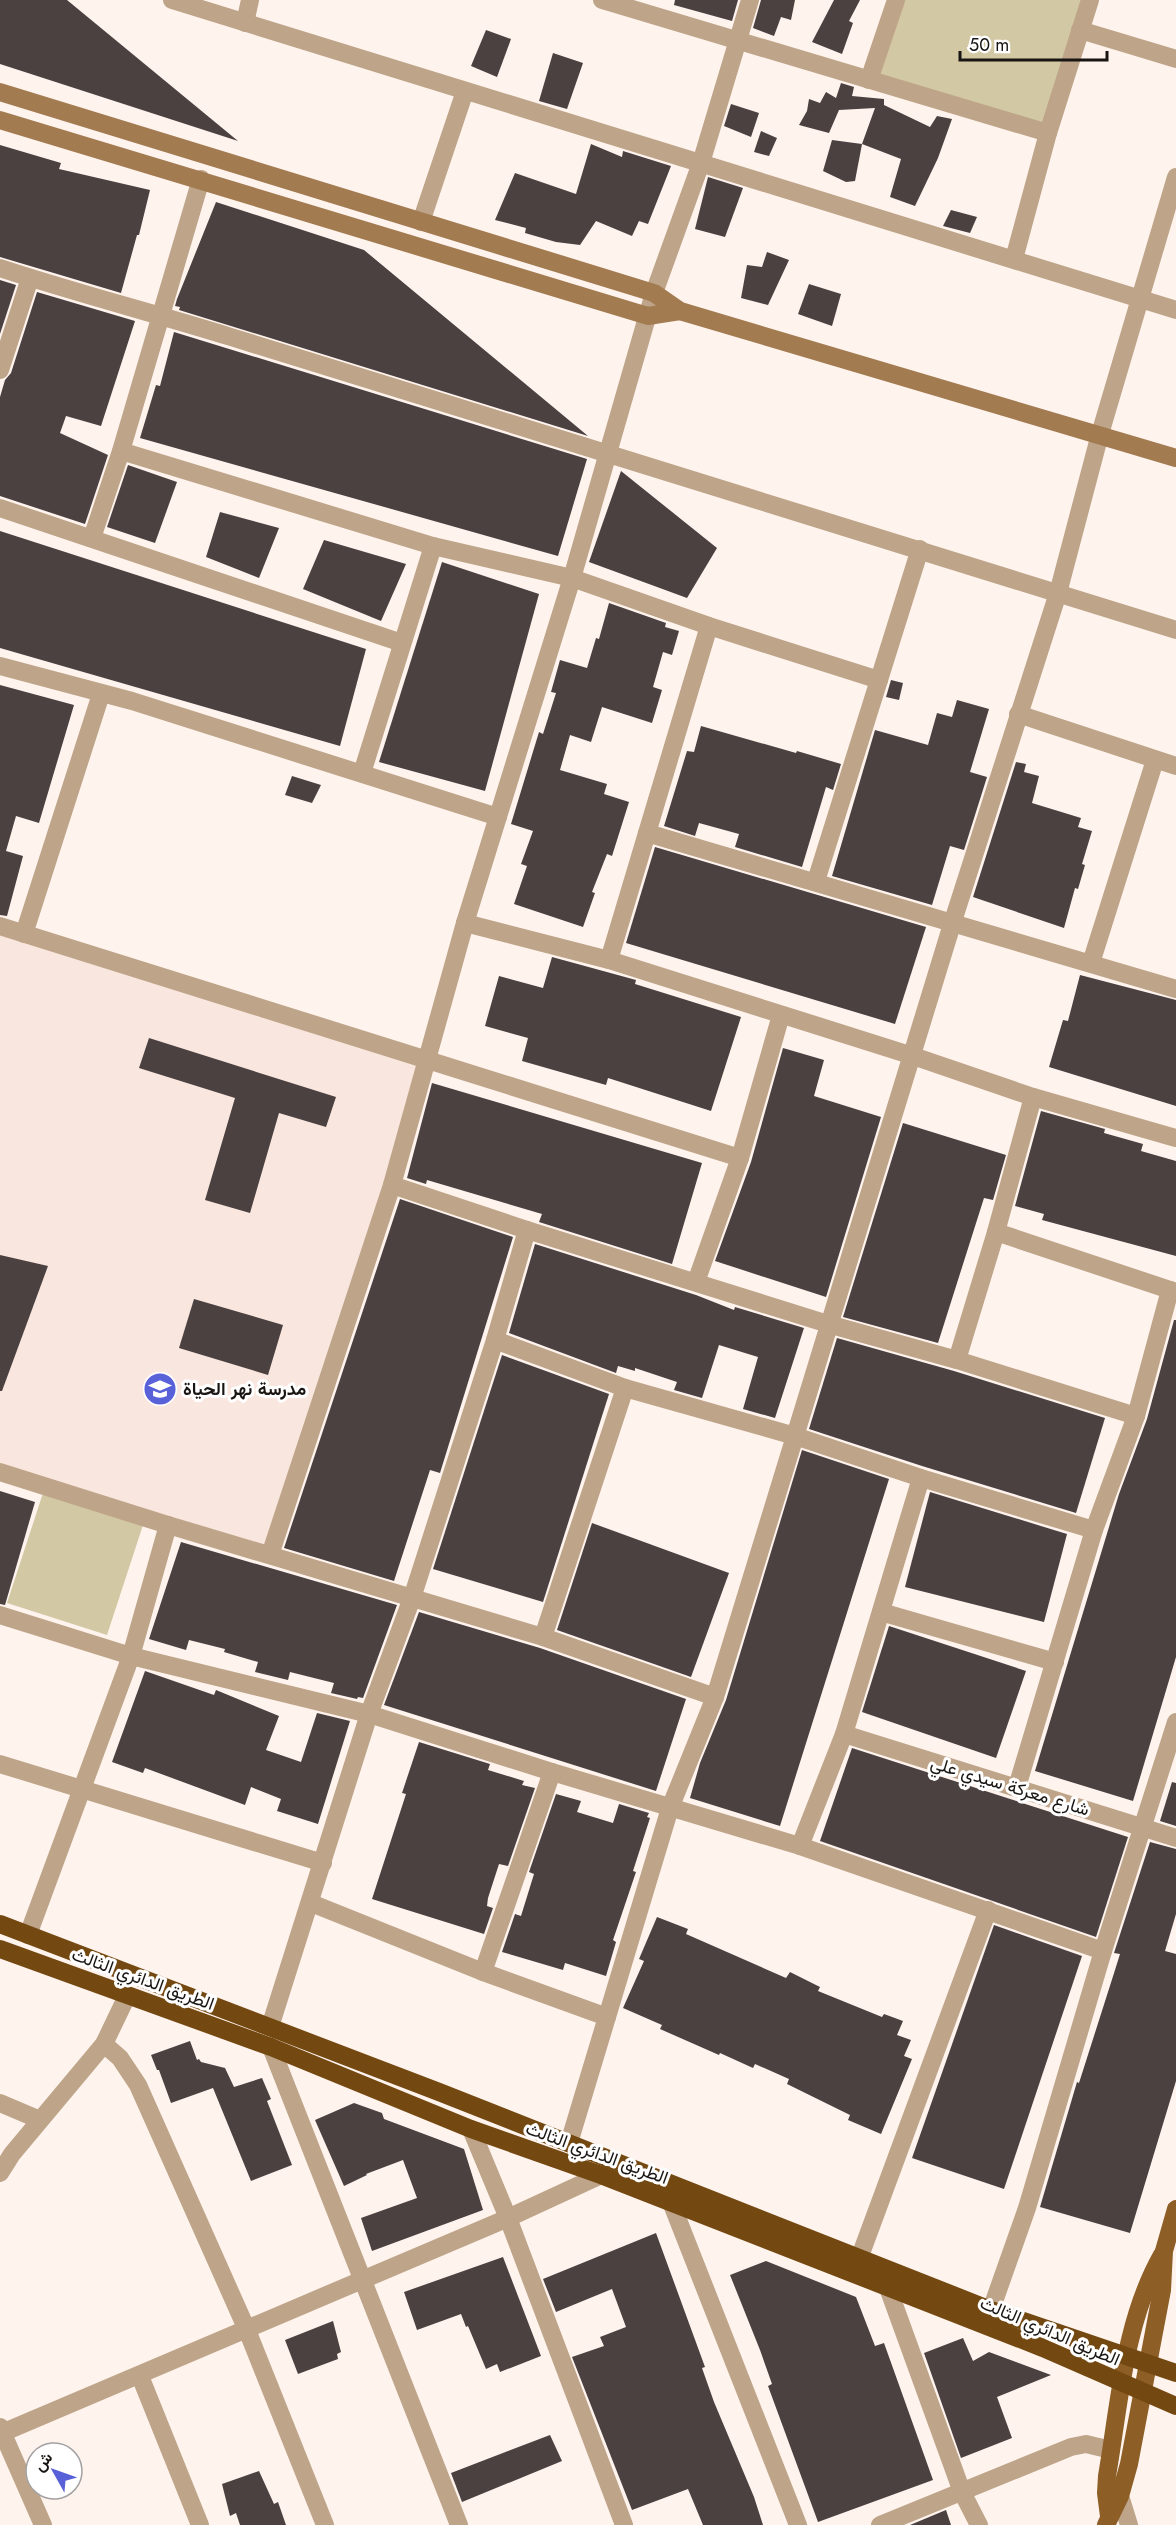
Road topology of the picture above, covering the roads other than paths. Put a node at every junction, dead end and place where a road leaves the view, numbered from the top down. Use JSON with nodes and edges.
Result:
{"nodes":[{"id":1,"x":172,"y":0,"type":"edge"},
{"id":2,"x":250,"y":0,"type":"edge"},
{"id":3,"x":604,"y":0,"type":"edge"},
{"id":4,"x":750,"y":0,"type":"edge"},
{"id":5,"x":896,"y":0,"type":"edge"},
{"id":6,"x":1090,"y":0,"type":"edge"},
{"id":7,"x":244,"y":23,"type":"junction"},
{"id":8,"x":1080,"y":30,"type":"junction"},
{"id":9,"x":738,"y":42,"type":"junction"},
{"id":10,"x":1176,"y":58,"type":"edge"},
{"id":11,"x":869,"y":81,"type":"junction"},
{"id":12,"x":465,"y":91,"type":"junction"},
{"id":13,"x":0,"y":92,"type":"edge"},
{"id":14,"x":0,"y":120,"type":"edge"},
{"id":15,"x":1048,"y":133,"type":"junction"},
{"id":16,"x":701,"y":163,"type":"junction"},
{"id":17,"x":1176,"y":177,"type":"edge"},
{"id":18,"x":201,"y":179,"type":"junction"},
{"id":19,"x":421,"y":222,"type":"junction"},
{"id":20,"x":1014,"y":259,"type":"junction"},
{"id":21,"x":0,"y":267,"type":"edge"},
{"id":22,"x":30,"y":278,"type":"junction"},
{"id":23,"x":654,"y":293,"type":"junction"},
{"id":24,"x":1139,"y":300,"type":"junction"},
{"id":25,"x":1176,"y":310,"type":"edge"},
{"id":26,"x":681,"y":311,"type":"junction"},
{"id":27,"x":161,"y":315,"type":"junction"},
{"id":28,"x":648,"y":316,"type":"junction"},
{"id":29,"x":0,"y":370,"type":"edge"},
{"id":30,"x":1100,"y":434,"type":"junction"},
{"id":31,"x":121,"y":451,"type":"junction"},
{"id":32,"x":608,"y":455,"type":"junction"},
{"id":33,"x":1176,"y":458,"type":"edge"},
{"id":34,"x":0,"y":508,"type":"edge"},
{"id":35,"x":92,"y":538,"type":"junction"},
{"id":36,"x":433,"y":546,"type":"junction"},
{"id":37,"x":920,"y":549,"type":"junction"},
{"id":38,"x":572,"y":578,"type":"junction"},
{"id":39,"x":1058,"y":593,"type":"junction"},
{"id":40,"x":710,"y":626,"type":"junction"},
{"id":41,"x":1176,"y":630,"type":"edge"},
{"id":42,"x":402,"y":643,"type":"junction"},
{"id":43,"x":0,"y":666,"type":"edge"},
{"id":44,"x":879,"y":680,"type":"junction"},
{"id":45,"x":100,"y":694,"type":"junction"},
{"id":46,"x":1018,"y":714,"type":"junction"},
{"id":47,"x":1155,"y":760,"type":"junction"},
{"id":48,"x":1176,"y":766,"type":"edge"},
{"id":49,"x":362,"y":773,"type":"junction"},
{"id":50,"x":498,"y":817,"type":"junction"},
{"id":51,"x":647,"y":833,"type":"junction"},
{"id":52,"x":816,"y":881,"type":"junction"},
{"id":53,"x":953,"y":921,"type":"junction"},
{"id":54,"x":465,"y":923,"type":"junction"},
{"id":55,"x":0,"y":926,"type":"edge"},
{"id":56,"x":24,"y":934,"type":"junction"},
{"id":57,"x":609,"y":960,"type":"junction"},
{"id":58,"x":1091,"y":963,"type":"junction"},
{"id":59,"x":1176,"y":989,"type":"edge"},
{"id":60,"x":781,"y":1016,"type":"junction"},
{"id":61,"x":913,"y":1056,"type":"junction"},
{"id":62,"x":426,"y":1061,"type":"junction"},
{"id":63,"x":1033,"y":1097,"type":"junction"},
{"id":64,"x":1176,"y":1137,"type":"edge"},
{"id":65,"x":740,"y":1158,"type":"junction"},
{"id":66,"x":392,"y":1185,"type":"junction"},
{"id":67,"x":527,"y":1230,"type":"junction"},
{"id":68,"x":996,"y":1232,"type":"junction"},
{"id":69,"x":696,"y":1282,"type":"junction"},
{"id":70,"x":1173,"y":1291,"type":"edge"},
{"id":71,"x":828,"y":1324,"type":"junction"},
{"id":72,"x":495,"y":1340,"type":"junction"},
{"id":73,"x":957,"y":1360,"type":"junction"},
{"id":74,"x":625,"y":1388,"type":"junction"},
{"id":75,"x":1136,"y":1416,"type":"junction"},
{"id":76,"x":795,"y":1436,"type":"junction"},
{"id":77,"x":0,"y":1472,"type":"edge"},
{"id":78,"x":921,"y":1478,"type":"junction"},
{"id":79,"x":168,"y":1526,"type":"junction"},
{"id":80,"x":1094,"y":1530,"type":"junction"},
{"id":81,"x":270,"y":1555,"type":"junction"},
{"id":82,"x":412,"y":1598,"type":"junction"},
{"id":83,"x":881,"y":1612,"type":"junction"},
{"id":84,"x":0,"y":1615,"type":"edge"},
{"id":85,"x":543,"y":1637,"type":"junction"},
{"id":86,"x":131,"y":1656,"type":"junction"},
{"id":87,"x":1055,"y":1662,"type":"junction"},
{"id":88,"x":715,"y":1697,"type":"junction"},
{"id":89,"x":369,"y":1714,"type":"junction"},
{"id":90,"x":1176,"y":1722,"type":"edge"},
{"id":91,"x":844,"y":1734,"type":"junction"},
{"id":92,"x":0,"y":1764,"type":"edge"},
{"id":93,"x":552,"y":1772,"type":"junction"},
{"id":94,"x":1017,"y":1786,"type":"junction"},
{"id":95,"x":82,"y":1790,"type":"junction"},
{"id":96,"x":670,"y":1808,"type":"junction"},
{"id":97,"x":1142,"y":1828,"type":"junction"},
{"id":98,"x":1176,"y":1838,"type":"edge"},
{"id":99,"x":800,"y":1846,"type":"junction"},
{"id":100,"x":323,"y":1863,"type":"junction"},
{"id":101,"x":311,"y":1903,"type":"junction"},
{"id":102,"x":988,"y":1910,"type":"junction"},
{"id":103,"x":0,"y":1924,"type":"edge"},
{"id":104,"x":28,"y":1935,"type":"junction"},
{"id":105,"x":0,"y":1949,"type":"edge"},
{"id":106,"x":1103,"y":1951,"type":"junction"},
{"id":107,"x":483,"y":1972,"type":"junction"},
{"id":108,"x":127,"y":1996,"type":"junction"},
{"id":109,"x":608,"y":2017,"type":"junction"},
{"id":110,"x":270,"y":2027,"type":"junction"},
{"id":111,"x":104,"y":2044,"type":"junction"},
{"id":112,"x":271,"y":2047,"type":"junction"},
{"id":113,"x":0,"y":2103,"type":"edge"},
{"id":114,"x":40,"y":2120,"type":"junction"},
{"id":115,"x":471,"y":2129,"type":"junction"},
{"id":116,"x":568,"y":2143,"type":"junction"},
{"id":117,"x":0,"y":2173,"type":"edge"},
{"id":118,"x":601,"y":2175,"type":"junction"},
{"id":119,"x":671,"y":2202,"type":"junction"},
{"id":120,"x":1176,"y":2209,"type":"edge"},
{"id":121,"x":508,"y":2218,"type":"junction"},
{"id":122,"x":1164,"y":2251,"type":"junction"},
{"id":123,"x":859,"y":2259,"type":"junction"},
{"id":124,"x":363,"y":2280,"type":"junction"},
{"id":125,"x":888,"y":2288,"type":"junction"},
{"id":126,"x":991,"y":2310,"type":"junction"},
{"id":127,"x":247,"y":2330,"type":"junction"},
{"id":128,"x":1126,"y":2355,"type":"junction"},
{"id":129,"x":1148,"y":2362,"type":"junction"},
{"id":130,"x":1173,"y":2369,"type":"edge"},
{"id":131,"x":140,"y":2376,"type":"junction"},
{"id":132,"x":1120,"y":2383,"type":"junction"},
{"id":133,"x":1142,"y":2392,"type":"junction"},
{"id":134,"x":1176,"y":2406,"type":"edge"},
{"id":135,"x":1,"y":2430,"type":"edge"},
{"id":136,"x":1111,"y":2450,"type":"junction"},
{"id":137,"x":962,"y":2492,"type":"junction"},
{"id":138,"x":1120,"y":2496,"type":"junction"},
{"id":139,"x":1107,"y":2520,"type":"edge"},
{"id":140,"x":43,"y":2525,"type":"edge"},
{"id":141,"x":200,"y":2525,"type":"edge"},
{"id":142,"x":325,"y":2525,"type":"edge"},
{"id":143,"x":459,"y":2525,"type":"edge"},
{"id":144,"x":624,"y":2525,"type":"edge"},
{"id":145,"x":798,"y":2525,"type":"edge"},
{"id":146,"x":880,"y":2525,"type":"edge"},
{"id":147,"x":979,"y":2525,"type":"edge"},
{"id":148,"x":1129,"y":2525,"type":"edge"}],
"edges":[{"from":1,"to":7,"type":"street"},
{"from":2,"to":7,"type":"street"},
{"from":3,"to":9,"type":"street"},
{"from":4,"to":9,"type":"street"},
{"from":5,"to":11,"type":"street"},
{"from":6,"to":8,"type":"street"},
{"from":7,"to":12,"type":"street"},
{"from":8,"to":10,"type":"street"},
{"from":8,"to":15,"type":"street"},
{"from":9,"to":11,"type":"street"},
{"from":9,"to":16,"type":"street"},
{"from":11,"to":15,"type":"street"},
{"from":12,"to":16,"type":"street"},
{"from":12,"to":19,"type":"street"},
{"from":13,"to":19,"type":"street"},
{"from":14,"to":18,"type":"street"},
{"from":15,"to":20,"type":"street"},
{"from":16,"to":20,"type":"street"},
{"from":16,"to":23,"type":"street"},
{"from":17,"to":24,"type":"street"},
{"from":18,"to":27,"type":"street"},
{"from":18,"to":28,"type":"street"},
{"from":19,"to":23,"type":"street"},
{"from":20,"to":24,"type":"street"},
{"from":21,"to":22,"type":"street"},
{"from":22,"to":27,"type":"street"},
{"from":22,"to":29,"type":"street"},
{"from":23,"to":26,"type":"street"},
{"from":23,"to":28,"type":"street"},
{"from":24,"to":25,"type":"street"},
{"from":24,"to":30,"type":"street"},
{"from":26,"to":28,"type":"street"},
{"from":26,"to":30,"type":"street"},
{"from":27,"to":31,"type":"street"},
{"from":27,"to":32,"type":"street"},
{"from":28,"to":32,"type":"street"},
{"from":30,"to":33,"type":"street"},
{"from":30,"to":39,"type":"street"},
{"from":31,"to":35,"type":"street"},
{"from":31,"to":36,"type":"street"},
{"from":32,"to":37,"type":"street"},
{"from":32,"to":38,"type":"street"},
{"from":34,"to":35,"type":"street"},
{"from":35,"to":42,"type":"street"},
{"from":36,"to":38,"type":"street"},
{"from":36,"to":42,"type":"street"},
{"from":37,"to":39,"type":"street"},
{"from":37,"to":44,"type":"street"},
{"from":38,"to":40,"type":"street"},
{"from":38,"to":50,"type":"street"},
{"from":39,"to":41,"type":"street"},
{"from":39,"to":46,"type":"street"},
{"from":40,"to":44,"type":"street"},
{"from":40,"to":51,"type":"street"},
{"from":42,"to":49,"type":"street"},
{"from":43,"to":45,"type":"street"},
{"from":44,"to":52,"type":"street"},
{"from":45,"to":49,"type":"street"},
{"from":45,"to":56,"type":"street"},
{"from":46,"to":47,"type":"street"},
{"from":46,"to":53,"type":"street"},
{"from":47,"to":48,"type":"street"},
{"from":47,"to":58,"type":"street"},
{"from":49,"to":50,"type":"street"},
{"from":50,"to":54,"type":"street"},
{"from":51,"to":52,"type":"street"},
{"from":51,"to":57,"type":"street"},
{"from":52,"to":53,"type":"street"},
{"from":53,"to":58,"type":"street"},
{"from":53,"to":61,"type":"street"},
{"from":54,"to":57,"type":"street"},
{"from":54,"to":62,"type":"street"},
{"from":55,"to":56,"type":"street"},
{"from":56,"to":62,"type":"street"},
{"from":57,"to":60,"type":"street"},
{"from":58,"to":59,"type":"street"},
{"from":60,"to":61,"type":"street"},
{"from":60,"to":65,"type":"street"},
{"from":61,"to":63,"type":"street"},
{"from":61,"to":71,"type":"street"},
{"from":62,"to":65,"type":"street"},
{"from":62,"to":66,"type":"street"},
{"from":63,"to":64,"type":"street"},
{"from":63,"to":68,"type":"street"},
{"from":65,"to":69,"type":"street"},
{"from":66,"to":67,"type":"street"},
{"from":66,"to":81,"type":"street"},
{"from":67,"to":69,"type":"street"},
{"from":67,"to":72,"type":"street"},
{"from":68,"to":70,"type":"street"},
{"from":68,"to":73,"type":"street"},
{"from":69,"to":71,"type":"street"},
{"from":70,"to":75,"type":"street"},
{"from":71,"to":73,"type":"street"},
{"from":71,"to":76,"type":"street"},
{"from":72,"to":74,"type":"street"},
{"from":72,"to":82,"type":"street"},
{"from":73,"to":75,"type":"street"},
{"from":74,"to":76,"type":"street"},
{"from":74,"to":85,"type":"street"},
{"from":75,"to":80,"type":"street"},
{"from":76,"to":78,"type":"street"},
{"from":76,"to":88,"type":"street"},
{"from":77,"to":79,"type":"street"},
{"from":78,"to":80,"type":"street"},
{"from":78,"to":83,"type":"street"},
{"from":79,"to":81,"type":"street"},
{"from":79,"to":86,"type":"street"},
{"from":80,"to":87,"type":"street"},
{"from":81,"to":82,"type":"street"},
{"from":82,"to":85,"type":"street"},
{"from":82,"to":89,"type":"street"},
{"from":83,"to":87,"type":"street"},
{"from":83,"to":91,"type":"street"},
{"from":84,"to":86,"type":"street"},
{"from":85,"to":88,"type":"street"},
{"from":86,"to":89,"type":"street"},
{"from":86,"to":95,"type":"street"},
{"from":87,"to":94,"type":"street"},
{"from":88,"to":96,"type":"street"},
{"from":89,"to":93,"type":"street"},
{"from":89,"to":100,"type":"street"},
{"from":90,"to":97,"type":"street"},
{"from":91,"to":94,"type":"street","name":"شارع معركة سيدي علي"},
{"from":91,"to":99,"type":"street"},
{"from":92,"to":95,"type":"street"},
{"from":93,"to":96,"type":"street"},
{"from":93,"to":107,"type":"street"},
{"from":94,"to":97,"type":"street","name":"شارع معركة سيدي علي"},
{"from":95,"to":100,"type":"street"},
{"from":95,"to":104,"type":"street"},
{"from":96,"to":99,"type":"street"},
{"from":96,"to":109,"type":"street"},
{"from":97,"to":98,"type":"street","name":"شارع معركة سيدي علي"},
{"from":97,"to":106,"type":"street"},
{"from":99,"to":102,"type":"street"},
{"from":100,"to":101,"type":"street"},
{"from":101,"to":107,"type":"street"},
{"from":101,"to":110,"type":"street"},
{"from":102,"to":106,"type":"street"},
{"from":102,"to":123,"type":"street"},
{"from":103,"to":104,"type":"highway","name":"الطريق الدائري الثالث"},
{"from":104,"to":110,"type":"highway","name":"الطريق الدائري الثالث"},
{"from":105,"to":108,"type":"highway","name":"الطريق الدائري الثالث"},
{"from":106,"to":126,"type":"street"},
{"from":107,"to":109,"type":"street"},
{"from":108,"to":111,"type":"street"},
{"from":108,"to":112,"type":"highway","name":"الطريق الدائري الثالث"},
{"from":109,"to":116,"type":"street"},
{"from":110,"to":116,"type":"highway","name":"الطريق الدائري الثالث"},
{"from":111,"to":114,"type":"street"},
{"from":111,"to":127,"type":"street"},
{"from":112,"to":115,"type":"highway","name":"الطريق الدائري الثالث"},
{"from":112,"to":124,"type":"street"},
{"from":113,"to":114,"type":"street"},
{"from":114,"to":117,"type":"street"},
{"from":115,"to":118,"type":"highway","name":"الطريق الدائري الثالث"},
{"from":115,"to":121,"type":"street"},
{"from":116,"to":123,"type":"highway","name":"الطريق الدائري الثالث"},
{"from":118,"to":119,"type":"highway","name":"الطريق الدائري الثالث"},
{"from":118,"to":121,"type":"street"},
{"from":119,"to":125,"type":"highway","name":"الطريق الدائري الثالث"},
{"from":119,"to":145,"type":"street"},
{"from":120,"to":122,"type":"main road"},
{"from":121,"to":124,"type":"street"},
{"from":121,"to":144,"type":"street"},
{"from":122,"to":128,"type":"main road"},
{"from":122,"to":129,"type":"main road"},
{"from":123,"to":126,"type":"highway","name":"الطريق الدائري الثالث"},
{"from":124,"to":127,"type":"street"},
{"from":124,"to":143,"type":"street"},
{"from":125,"to":132,"type":"highway","name":"الطريق الدائري الثالث"},
{"from":125,"to":137,"type":"street"},
{"from":126,"to":128,"type":"highway","name":"الطريق الدائري الثالث"},
{"from":127,"to":131,"type":"street"},
{"from":127,"to":142,"type":"street"},
{"from":128,"to":129,"type":"highway","name":"الطريق الدائري الثالث"},
{"from":128,"to":132,"type":"main road"},
{"from":129,"to":130,"type":"highway","name":"الطريق الدائري الثالث"},
{"from":129,"to":133,"type":"main road"},
{"from":131,"to":135,"type":"street"},
{"from":131,"to":141,"type":"street"},
{"from":132,"to":133,"type":"highway","name":"الطريق الدائري الثالث"},
{"from":132,"to":136,"type":"main road"},
{"from":133,"to":134,"type":"highway","name":"الطريق الدائري الثالث"},
{"from":133,"to":138,"type":"main road"},
{"from":135,"to":140,"type":"street"},
{"from":136,"to":137,"type":"street"},
{"from":136,"to":139,"type":"main road"},
{"from":137,"to":146,"type":"street"},
{"from":137,"to":147,"type":"street"},
{"from":138,"to":139,"type":"main road"},
{"from":138,"to":148,"type":"street"}]}
